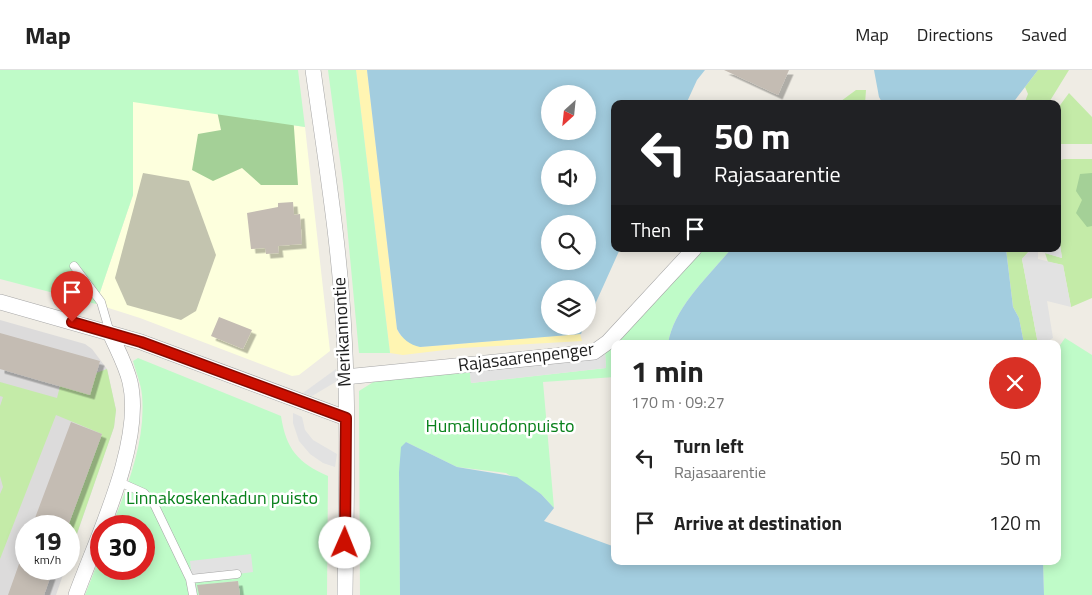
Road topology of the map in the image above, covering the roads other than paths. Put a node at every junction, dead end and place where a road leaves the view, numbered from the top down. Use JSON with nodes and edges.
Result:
{"nodes":[{"id":1,"x":313,"y":70,"type":"edge"},
{"id":2,"x":691,"y":252,"type":"edge"},
{"id":3,"x":74,"y":266,"type":"dead end"},
{"id":4,"x":0,"y":302,"type":"edge"},
{"id":5,"x":110,"y":332,"type":"junction"},
{"id":6,"x":345,"y":377,"type":"junction"},
{"id":7,"x":346,"y":418,"type":"junction"},
{"id":8,"x":117,"y":481,"type":"junction"},
{"id":9,"x":237,"y":574,"type":"dead end"},
{"id":10,"x":190,"y":579,"type":"junction"},
{"id":11,"x":76,"y":595,"type":"edge"},
{"id":12,"x":193,"y":595,"type":"edge"},
{"id":13,"x":345,"y":595,"type":"edge"}],
"edges":[{"from":1,"to":6,"type":"street","name":"Merikannontie"},
{"from":2,"to":6,"type":"street","name":"Rajasaarenpenger"},
{"from":3,"to":5,"type":"lane"},
{"from":4,"to":5,"type":"street"},
{"from":5,"to":7,"type":"street"},
{"from":5,"to":8,"type":"street"},
{"from":6,"to":7,"type":"street","name":"Merikannontie"},
{"from":7,"to":13,"type":"street","name":"Merikannontie"},
{"from":8,"to":10,"type":"lane"},
{"from":8,"to":11,"type":"street"},
{"from":9,"to":10,"type":"lane"},
{"from":10,"to":12,"type":"lane"}]}
